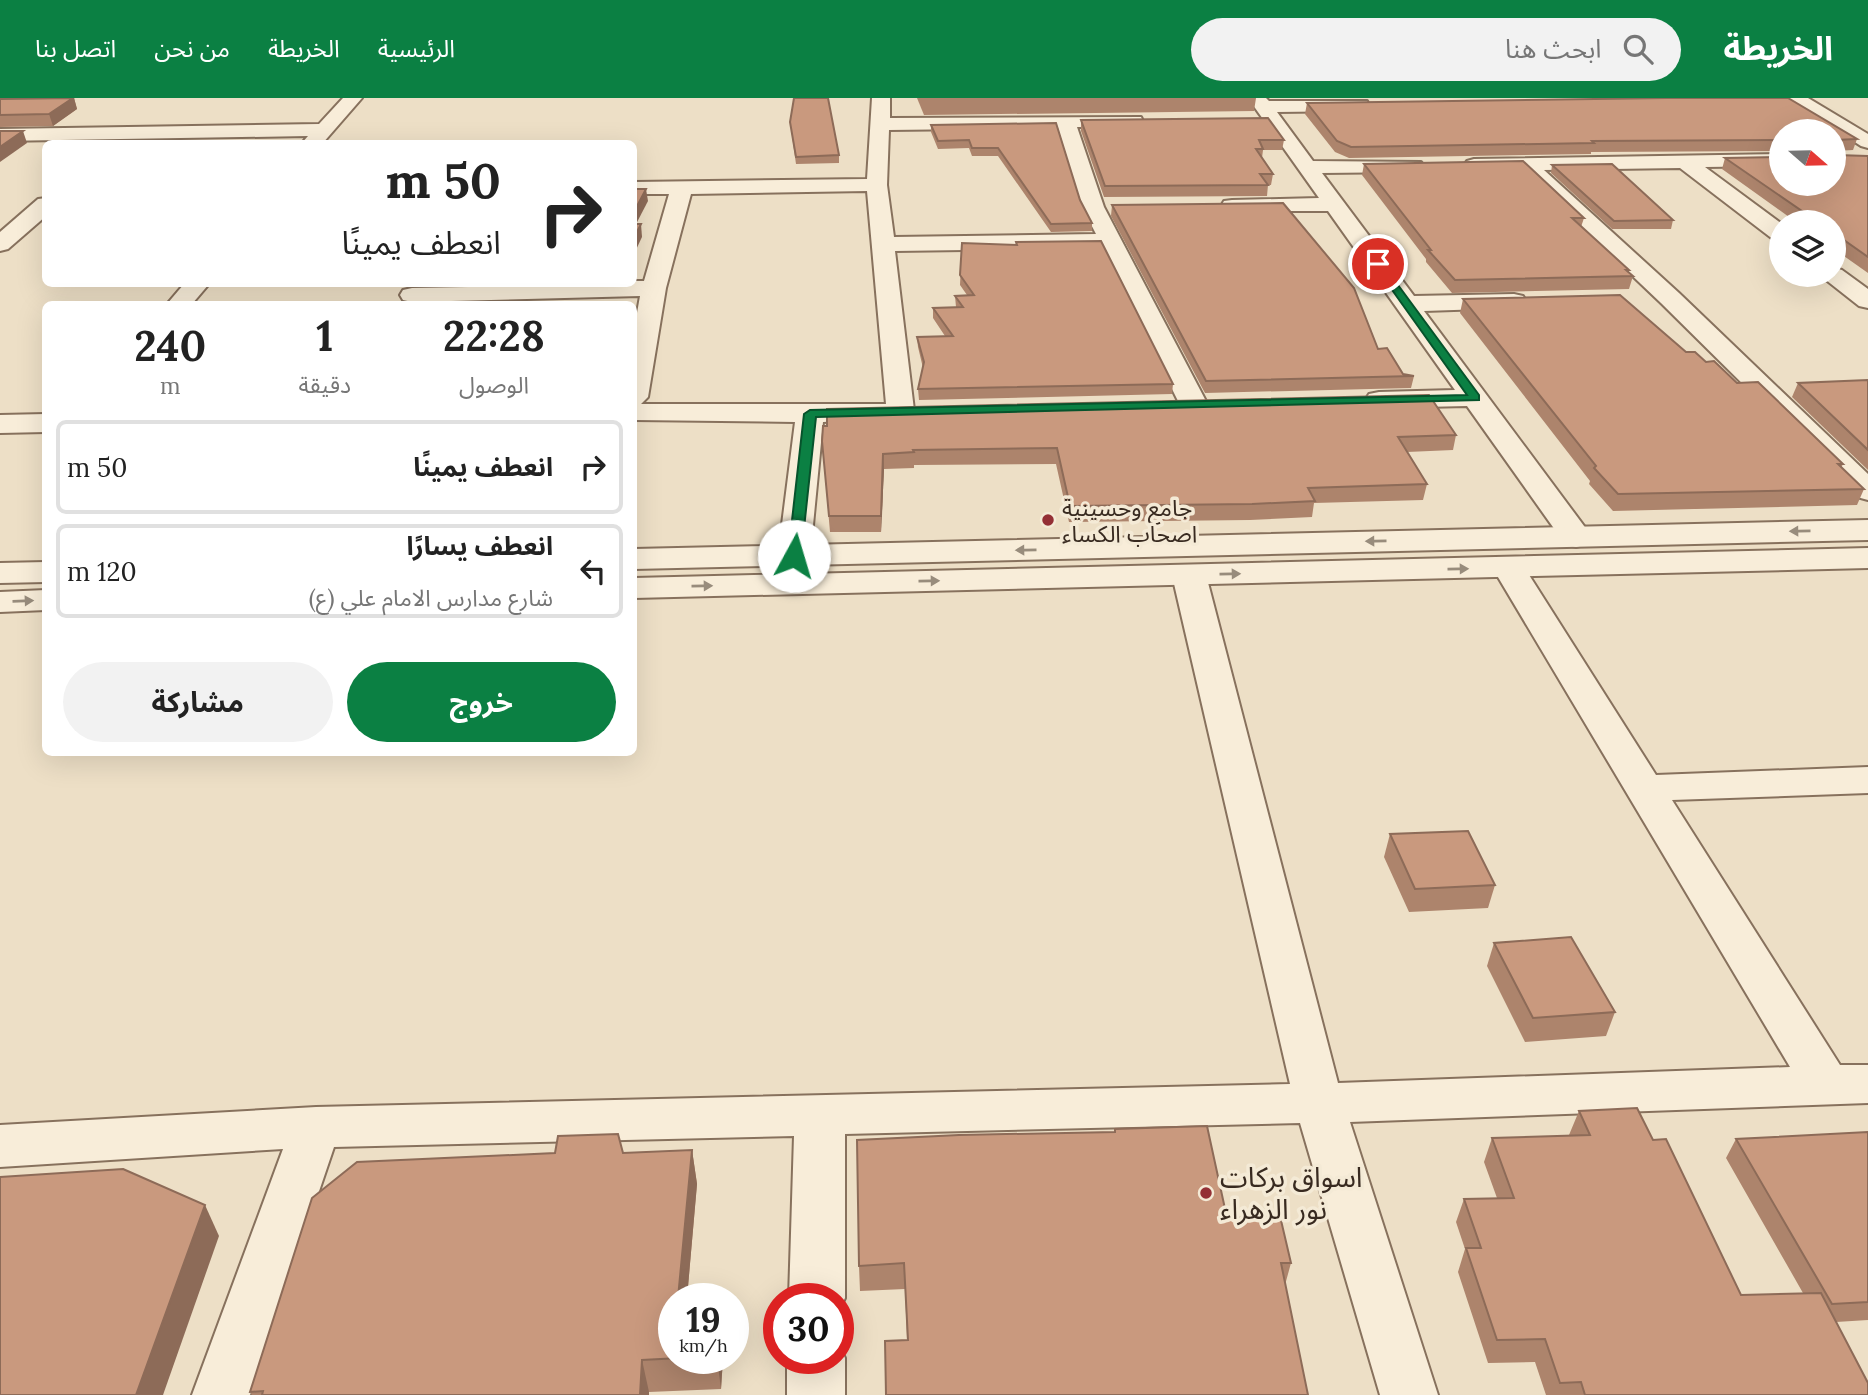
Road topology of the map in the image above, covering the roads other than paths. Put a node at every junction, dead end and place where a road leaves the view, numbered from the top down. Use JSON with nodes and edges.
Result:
{"nodes":[{"id":1,"x":353,"y":98,"type":"edge"},
{"id":2,"x":881,"y":98,"type":"edge"},
{"id":3,"x":1824,"y":98,"type":"edge"},
{"id":4,"x":1791,"y":99,"type":"edge"},
{"id":5,"x":1383,"y":105,"type":"edge"},
{"id":6,"x":1259,"y":111,"type":"edge"},
{"id":7,"x":1065,"y":121,"type":"junction"},
{"id":8,"x":1148,"y":121,"type":"edge"},
{"id":9,"x":878,"y":124,"type":"junction"},
{"id":10,"x":1868,"y":124,"type":"edge"},
{"id":11,"x":0,"y":135,"type":"edge"},
{"id":12,"x":316,"y":137,"type":"edge"},
{"id":13,"x":121,"y":139,"type":"edge"},
{"id":14,"x":1864,"y":153,"type":"edge"},
{"id":15,"x":1769,"y":160,"type":"edge"},
{"id":16,"x":1685,"y":162,"type":"junction"},
{"id":17,"x":1527,"y":164,"type":"junction"},
{"id":18,"x":1458,"y":165,"type":"edge"},
{"id":19,"x":1431,"y":166,"type":"edge"},
{"id":20,"x":1308,"y":167,"type":"junction"},
{"id":21,"x":877,"y":185,"type":"junction"},
{"id":22,"x":682,"y":187,"type":"junction"},
{"id":23,"x":637,"y":188,"type":"edge"},
{"id":24,"x":1334,"y":204,"type":"junction"},
{"id":25,"x":1213,"y":206,"type":"edge"},
{"id":26,"x":42,"y":207,"type":"edge"},
{"id":27,"x":1093,"y":207,"type":"junction"},
{"id":28,"x":1120,"y":207,"type":"edge"},
{"id":29,"x":1769,"y":225,"type":"edge"},
{"id":30,"x":32,"y":240,"type":"dead end"},
{"id":31,"x":1110,"y":240,"type":"junction"},
{"id":32,"x":2,"y":242,"type":"edge"},
{"id":33,"x":883,"y":244,"type":"junction"},
{"id":34,"x":1846,"y":284,"type":"edge"},
{"id":35,"x":194,"y":287,"type":"edge"},
{"id":36,"x":653,"y":288,"type":"junction"},
{"id":37,"x":413,"y":294,"type":"edge"},
{"id":38,"x":1670,"y":298,"type":"junction"},
{"id":39,"x":1642,"y":299,"type":"dead end"},
{"id":40,"x":181,"y":301,"type":"edge"},
{"id":41,"x":1532,"y":301,"type":"edge"},
{"id":42,"x":1868,"y":301,"type":"edge"},
{"id":43,"x":1408,"y":304,"type":"junction"},
{"id":44,"x":637,"y":380,"type":"edge"},
{"id":45,"x":1800,"y":387,"type":"edge"},
{"id":46,"x":1759,"y":388,"type":"junction"},
{"id":47,"x":1475,"y":398,"type":"junction"},
{"id":48,"x":1355,"y":401,"type":"edge"},
{"id":49,"x":1166,"y":405,"type":"edge"},
{"id":50,"x":928,"y":409,"type":"edge"},
{"id":51,"x":900,"y":410,"type":"junction"},
{"id":52,"x":637,"y":412,"type":"edge"},
{"id":53,"x":810,"y":414,"type":"junction"},
{"id":54,"x":42,"y":423,"type":"edge"},
{"id":55,"x":0,"y":424,"type":"edge"},
{"id":56,"x":1868,"y":491,"type":"edge"},
{"id":57,"x":1868,"y":530,"type":"edge"},
{"id":58,"x":1576,"y":537,"type":"junction"},
{"id":59,"x":794,"y":556,"type":"junction"},
{"id":60,"x":1868,"y":558,"type":"edge"},
{"id":61,"x":637,"y":559,"type":"edge"},
{"id":62,"x":1508,"y":567,"type":"junction"},
{"id":63,"x":42,"y":572,"type":"edge"},
{"id":64,"x":0,"y":573,"type":"edge"},
{"id":65,"x":1189,"y":575,"type":"junction"},
{"id":66,"x":637,"y":588,"type":"edge"},
{"id":67,"x":42,"y":600,"type":"edge"},
{"id":68,"x":0,"y":602,"type":"edge"},
{"id":69,"x":1868,"y":780,"type":"edge"},
{"id":70,"x":1642,"y":788,"type":"junction"},
{"id":71,"x":1847,"y":1085,"type":"edge"},
{"id":72,"x":1319,"y":1103,"type":"junction"},
{"id":73,"x":820,"y":1116,"type":"junction"},
{"id":74,"x":316,"y":1127,"type":"junction"},
{"id":75,"x":0,"y":1146,"type":"edge"},
{"id":76,"x":817,"y":1283,"type":"edge"},
{"id":77,"x":816,"y":1374,"type":"edge"},
{"id":78,"x":221,"y":1395,"type":"edge"},
{"id":79,"x":816,"y":1395,"type":"edge"},
{"id":80,"x":1409,"y":1395,"type":"edge"}],
"edges":[{"from":1,"to":12,"type":"street"},
{"from":2,"to":9,"type":"street"},
{"from":3,"to":10,"type":"street"},
{"from":4,"to":14,"type":"street"},
{"from":5,"to":6,"type":"street"},
{"from":6,"to":20,"type":"street"},
{"from":7,"to":8,"type":"street"},
{"from":7,"to":9,"type":"street"},
{"from":7,"to":27,"type":"street"},
{"from":9,"to":21,"type":"street"},
{"from":11,"to":13,"type":"street"},
{"from":12,"to":13,"type":"street"},
{"from":15,"to":16,"type":"street"},
{"from":16,"to":17,"type":"street"},
{"from":16,"to":29,"type":"street"},
{"from":17,"to":18,"type":"street"},
{"from":17,"to":38,"type":"street"},
{"from":19,"to":20,"type":"street"},
{"from":20,"to":24,"type":"street"},
{"from":21,"to":22,"type":"street"},
{"from":21,"to":33,"type":"street"},
{"from":22,"to":23,"type":"street"},
{"from":22,"to":36,"type":"street"},
{"from":24,"to":25,"type":"street"},
{"from":24,"to":43,"type":"street"},
{"from":26,"to":32,"type":"street"},
{"from":27,"to":28,"type":"street"},
{"from":27,"to":31,"type":"street"},
{"from":30,"to":32,"type":"street"},
{"from":31,"to":33,"type":"street"},
{"from":31,"to":49,"type":"street"},
{"from":33,"to":51,"type":"street"},
{"from":34,"to":42,"type":"street"},
{"from":35,"to":40,"type":"street"},
{"from":36,"to":37,"type":"street"},
{"from":36,"to":44,"type":"street"},
{"from":38,"to":39,"type":"street"},
{"from":38,"to":46,"type":"street"},
{"from":41,"to":43,"type":"street"},
{"from":43,"to":47,"type":"street"},
{"from":45,"to":46,"type":"street"},
{"from":46,"to":56,"type":"street"},
{"from":47,"to":48,"type":"street"},
{"from":47,"to":58,"type":"street"},
{"from":50,"to":51,"type":"street"},
{"from":51,"to":53,"type":"street"},
{"from":52,"to":53,"type":"street"},
{"from":53,"to":59,"type":"street"},
{"from":54,"to":55,"type":"street"},
{"from":57,"to":58,"type":"street","one_way":true},
{"from":58,"to":59,"type":"street","one_way":true},
{"from":59,"to":61,"type":"street"},
{"from":60,"to":62,"type":"street"},
{"from":65,"to":62,"type":"street","one_way":true},
{"from":62,"to":70,"type":"street"},
{"from":63,"to":64,"type":"street"},
{"from":66,"to":65,"type":"street","one_way":true},
{"from":65,"to":72,"type":"street"},
{"from":68,"to":67,"type":"street","one_way":true},
{"from":69,"to":70,"type":"street"},
{"from":70,"to":71,"type":"street"},
{"from":71,"to":72,"type":"street"},
{"from":72,"to":73,"type":"street"},
{"from":72,"to":80,"type":"street"},
{"from":73,"to":74,"type":"street"},
{"from":73,"to":76,"type":"street"},
{"from":74,"to":75,"type":"street"},
{"from":74,"to":78,"type":"street"},
{"from":77,"to":79,"type":"street"}]}
